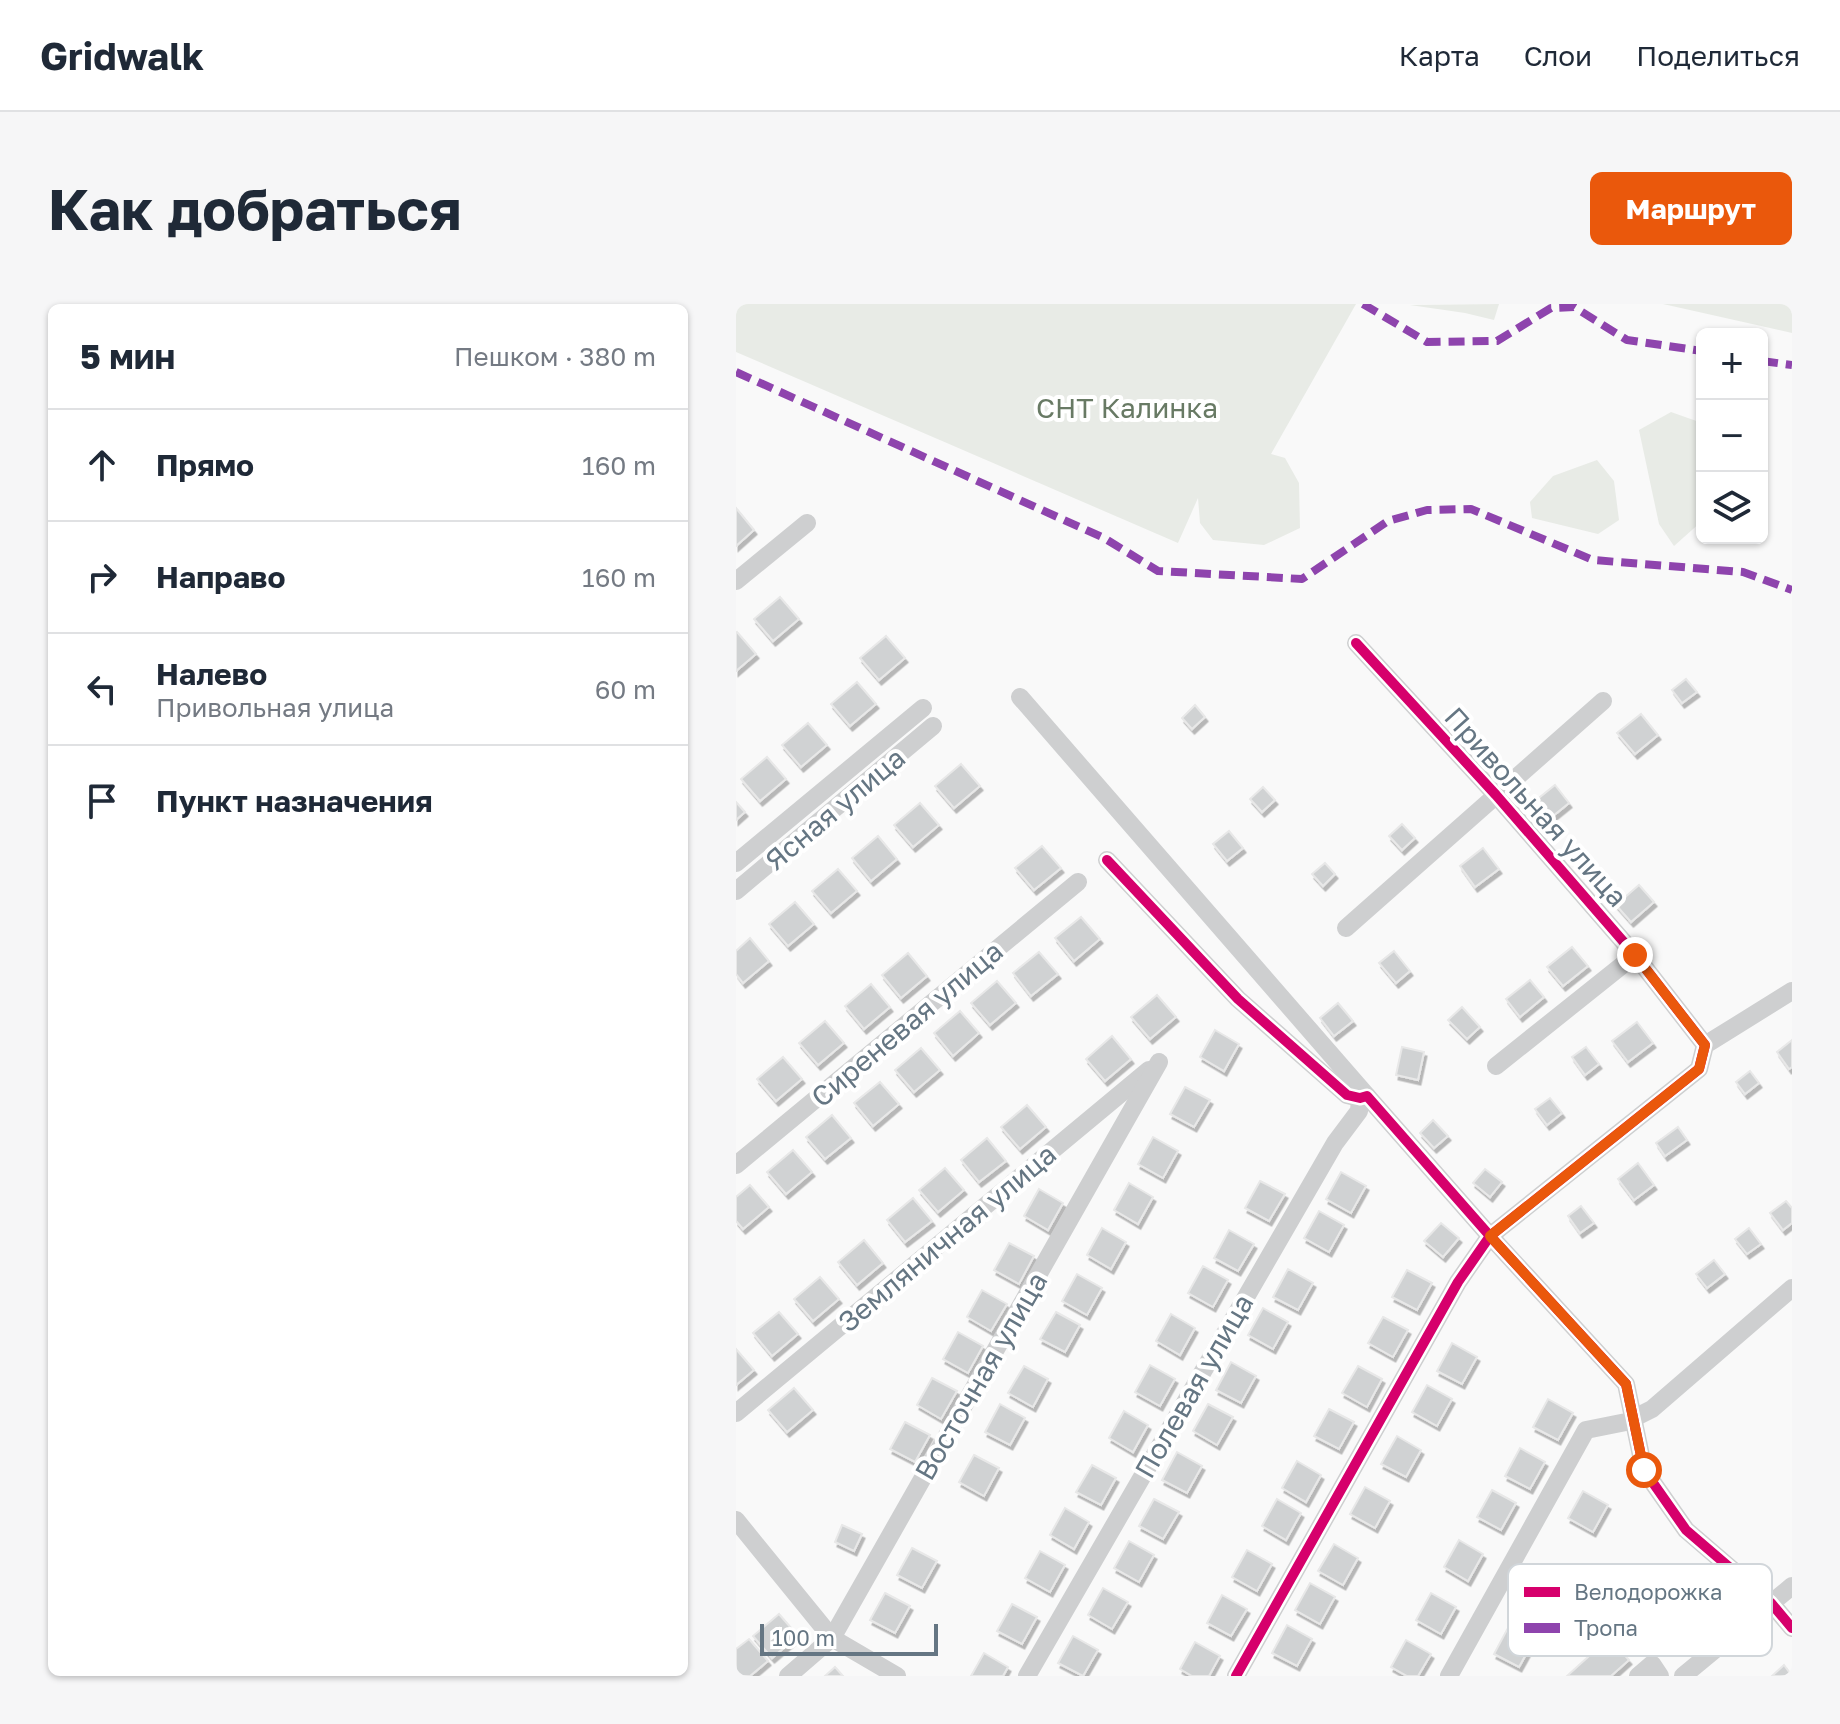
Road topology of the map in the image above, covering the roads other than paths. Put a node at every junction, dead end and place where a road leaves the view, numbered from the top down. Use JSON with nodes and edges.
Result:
{"nodes":[{"id":1,"x":807,"y":523,"type":"dead end"},
{"id":2,"x":736,"y":581,"type":"edge"},
{"id":3,"x":1356,"y":643,"type":"dead end"},
{"id":4,"x":1020,"y":697,"type":"dead end"},
{"id":5,"x":1603,"y":701,"type":"dead end"},
{"id":6,"x":923,"y":708,"type":"dead end"},
{"id":7,"x":933,"y":726,"type":"dead end"},
{"id":8,"x":1496,"y":795,"type":"junction"},
{"id":9,"x":1107,"y":860,"type":"dead end"},
{"id":10,"x":736,"y":863,"type":"edge"},
{"id":11,"x":1078,"y":882,"type":"dead end"},
{"id":12,"x":736,"y":891,"type":"edge"},
{"id":13,"x":1346,"y":928,"type":"dead end"},
{"id":14,"x":1635,"y":955,"type":"junction"},
{"id":15,"x":1792,"y":992,"type":"edge"},
{"id":16,"x":1705,"y":1045,"type":"junction"},
{"id":17,"x":1159,"y":1062,"type":"joint"},
{"id":18,"x":1496,"y":1066,"type":"dead end"},
{"id":19,"x":1364,"y":1097,"type":"junction"},
{"id":20,"x":736,"y":1165,"type":"edge"},
{"id":21,"x":1490,"y":1236,"type":"junction"},
{"id":22,"x":1792,"y":1288,"type":"edge"},
{"id":23,"x":736,"y":1413,"type":"edge"},
{"id":24,"x":1634,"y":1418,"type":"junction"},
{"id":25,"x":736,"y":1520,"type":"edge"},
{"id":26,"x":1511,"y":1564,"type":"edge"},
{"id":27,"x":1726,"y":1564,"type":"edge"},
{"id":28,"x":1508,"y":1570,"type":"edge"},
{"id":29,"x":1792,"y":1586,"type":"edge"},
{"id":30,"x":1772,"y":1602,"type":"edge"},
{"id":31,"x":1772,"y":1604,"type":"edge"},
{"id":32,"x":1792,"y":1628,"type":"edge"},
{"id":33,"x":832,"y":1638,"type":"junction"},
{"id":34,"x":1707,"y":1656,"type":"edge"},
{"id":35,"x":788,"y":1676,"type":"edge"},
{"id":36,"x":897,"y":1676,"type":"edge"},
{"id":37,"x":1027,"y":1676,"type":"edge"},
{"id":38,"x":1236,"y":1676,"type":"edge"},
{"id":39,"x":1449,"y":1676,"type":"edge"},
{"id":40,"x":1638,"y":1676,"type":"edge"},
{"id":41,"x":1660,"y":1676,"type":"edge"},
{"id":42,"x":1683,"y":1676,"type":"edge"}],
"edges":[{"from":1,"to":2,"type":"street"},
{"from":3,"to":8,"type":"street","name":"Привольная улица"},
{"from":4,"to":19,"type":"street"},
{"from":5,"to":8,"type":"street"},
{"from":6,"to":10,"type":"street","name":"Ясная улица"},
{"from":7,"to":12,"type":"street","name":"Ясная улица"},
{"from":8,"to":13,"type":"street"},
{"from":8,"to":14,"type":"street","name":"Привольная улица"},
{"from":9,"to":19,"type":"street"},
{"from":11,"to":20,"type":"street","name":"Сиреневая улица"},
{"from":14,"to":16,"type":"street","name":"Привольная улица"},
{"from":14,"to":18,"type":"street"},
{"from":15,"to":16,"type":"street"},
{"from":16,"to":21,"type":"street"},
{"from":17,"to":23,"type":"street","name":"Земляничная улица"},
{"from":17,"to":33,"type":"street","name":"Восточная улица"},
{"from":19,"to":21,"type":"street"},
{"from":19,"to":37,"type":"street","name":"Полевая улица"},
{"from":21,"to":24,"type":"street"},
{"from":21,"to":38,"type":"street"},
{"from":22,"to":24,"type":"street"},
{"from":24,"to":26,"type":"street"},
{"from":24,"to":27,"type":"street"},
{"from":25,"to":33,"type":"street"},
{"from":28,"to":39,"type":"street"},
{"from":29,"to":30,"type":"street"},
{"from":31,"to":32,"type":"street"},
{"from":33,"to":35,"type":"street","name":"Восточная улица"},
{"from":33,"to":36,"type":"street"},
{"from":34,"to":42,"type":"street"},
{"from":40,"to":41,"type":"street"}]}
